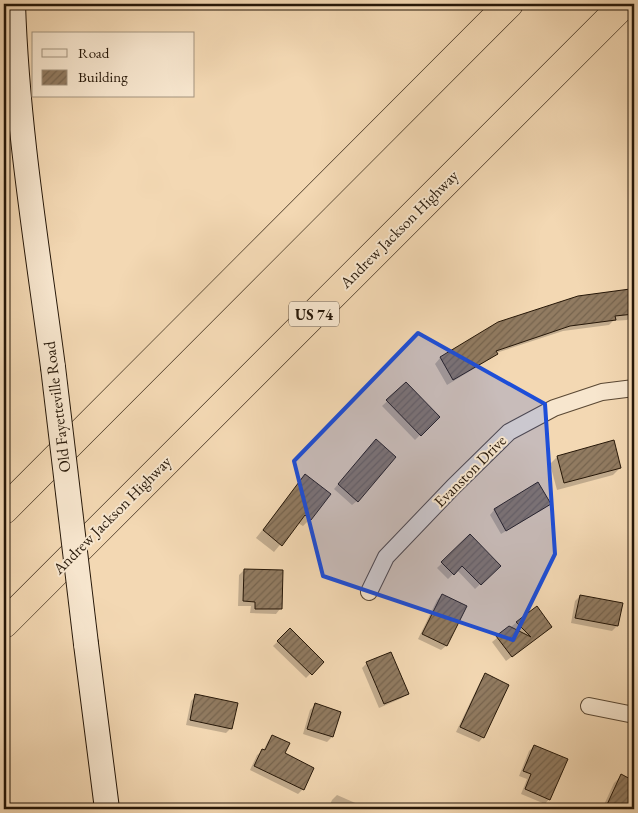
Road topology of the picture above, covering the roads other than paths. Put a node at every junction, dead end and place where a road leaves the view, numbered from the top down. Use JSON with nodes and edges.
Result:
{"nodes":[{"id":1,"x":13,"y":4,"type":"edge"},
{"id":2,"x":509,"y":4,"type":"edge"},
{"id":3,"x":624,"y":4,"type":"edge"},
{"id":4,"x":634,"y":388,"type":"edge"},
{"id":5,"x":4,"y":510,"type":"edge"},
{"id":6,"x":369,"y":592,"type":"dead end"},
{"id":7,"x":4,"y":624,"type":"edge"},
{"id":8,"x":589,"y":706,"type":"dead end"},
{"id":9,"x":634,"y":714,"type":"edge"},
{"id":10,"x":107,"y":809,"type":"edge"}],
"edges":[{"from":1,"to":10,"type":"street","name":"Old Fayetteville Road","bridge":true},
{"from":2,"to":5,"type":"highway"},
{"from":3,"to":7,"type":"highway","name":"Andrew Jackson Highway","number":"US 74"},
{"from":4,"to":6,"type":"street","name":"Evanston Drive"},
{"from":8,"to":9,"type":"street"}]}
